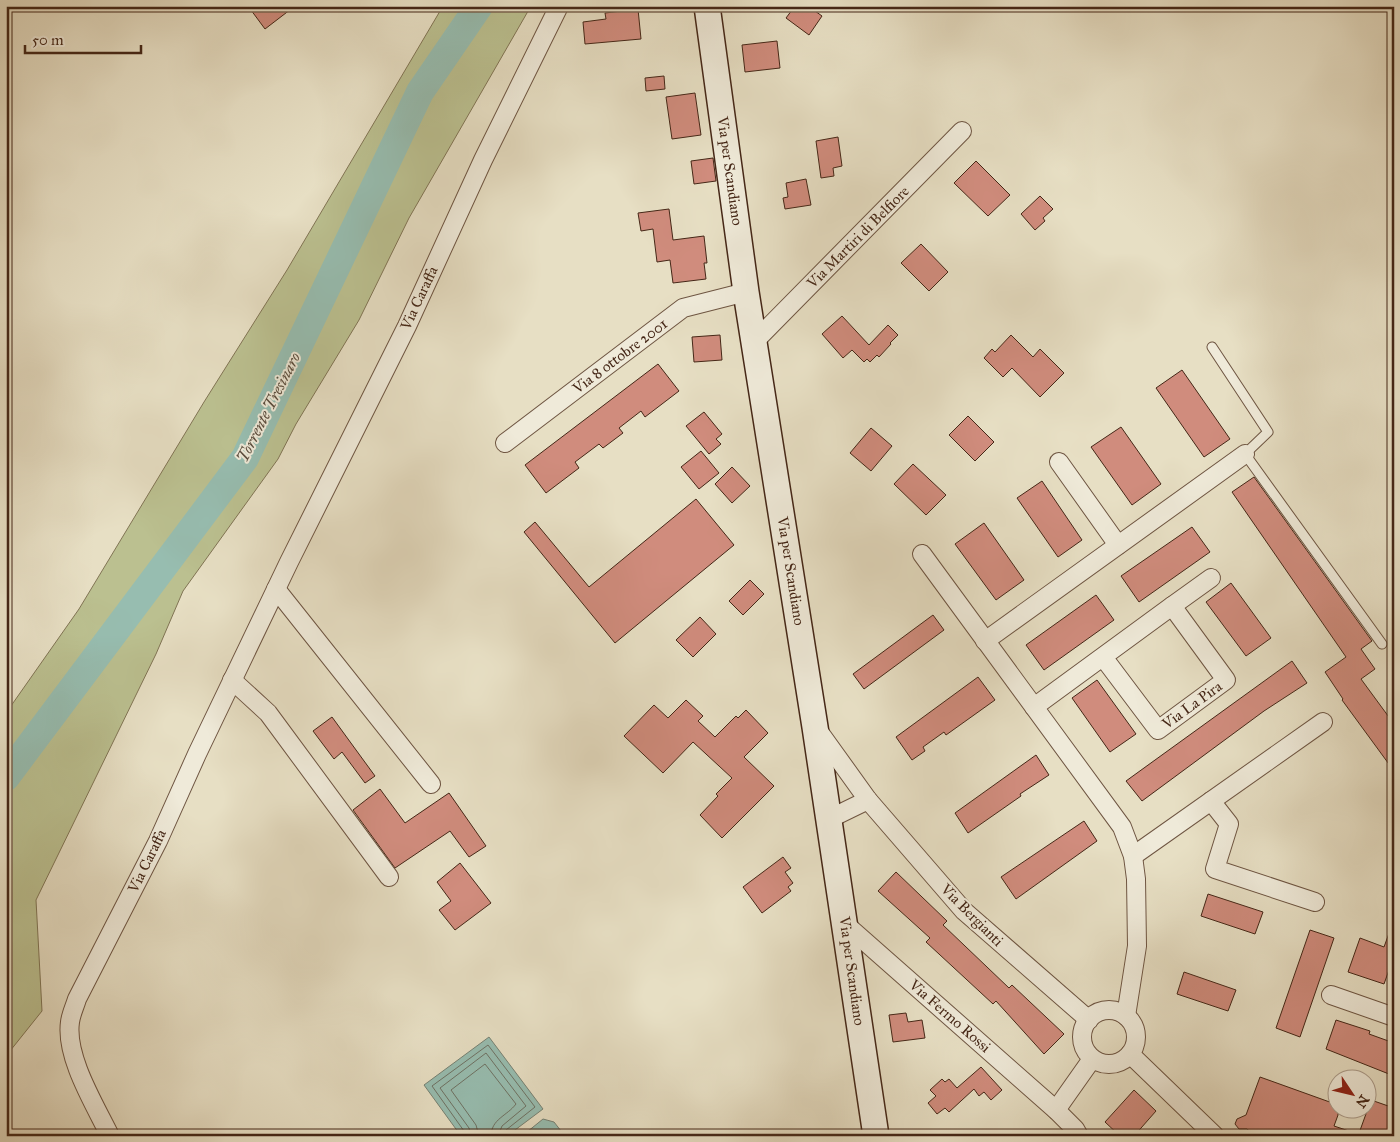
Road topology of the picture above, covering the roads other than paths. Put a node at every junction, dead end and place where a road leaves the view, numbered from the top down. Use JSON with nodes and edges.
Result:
{"nodes":[{"id":1,"x":559,"y":6,"type":"edge"},
{"id":2,"x":707,"y":6,"type":"edge"},
{"id":3,"x":962,"y":131,"type":"dead end"},
{"id":4,"x":746,"y":292,"type":"junction"},
{"id":5,"x":754,"y":342,"type":"junction"},
{"id":6,"x":1212,"y":347,"type":"dead end"},
{"id":7,"x":505,"y":443,"type":"dead end"},
{"id":8,"x":1245,"y":454,"type":"junction"},
{"id":9,"x":1058,"y":462,"type":"dead end"},
{"id":10,"x":1118,"y":545,"type":"junction"},
{"id":11,"x":922,"y":554,"type":"dead end"},
{"id":12,"x":1211,"y":578,"type":"dead end"},
{"id":13,"x":276,"y":589,"type":"junction"},
{"id":14,"x":1172,"y":606,"type":"junction"},
{"id":15,"x":985,"y":641,"type":"junction"},
{"id":16,"x":1382,"y":644,"type":"dead end"},
{"id":17,"x":1103,"y":657,"type":"junction"},
{"id":18,"x":232,"y":680,"type":"junction"},
{"id":19,"x":1034,"y":707,"type":"junction"},
{"id":20,"x":1323,"y":722,"type":"dead end"},
{"id":21,"x":815,"y":727,"type":"junction"},
{"id":22,"x":431,"y":784,"type":"dead end"},
{"id":23,"x":868,"y":800,"type":"junction"},
{"id":24,"x":1211,"y":801,"type":"junction"},
{"id":25,"x":829,"y":819,"type":"junction"},
{"id":26,"x":1134,"y":856,"type":"junction"},
{"id":27,"x":388,"y":877,"type":"dead end"},
{"id":28,"x":1315,"y":902,"type":"dead end"},
{"id":29,"x":844,"y":923,"type":"junction"},
{"id":30,"x":1331,"y":994,"type":"dead end"},
{"id":31,"x":1126,"y":1016,"type":"junction"},
{"id":32,"x":1394,"y":1017,"type":"edge"},
{"id":33,"x":1089,"y":1020,"type":"junction"},
{"id":34,"x":1130,"y":1054,"type":"junction"},
{"id":35,"x":1092,"y":1058,"type":"junction"},
{"id":36,"x":1056,"y":1110,"type":"junction"},
{"id":37,"x":1079,"y":1133,"type":"edge"},
{"id":38,"x":110,"y":1136,"type":"edge"},
{"id":39,"x":876,"y":1136,"type":"edge"},
{"id":40,"x":1215,"y":1136,"type":"edge"}],
"edges":[{"from":1,"to":13,"type":"street","name":"Via Caraffa"},
{"from":2,"to":4,"type":"street","name":"Via per Scandiano"},
{"from":3,"to":5,"type":"street","name":"Via Martiri di Belfiore"},
{"from":4,"to":5,"type":"street","name":"Via per Scandiano"},
{"from":4,"to":7,"type":"street","name":"Via 8 ottobre 2001"},
{"from":5,"to":21,"type":"street","name":"Via per Scandiano"},
{"from":6,"to":8,"type":"lane"},
{"from":8,"to":10,"type":"street"},
{"from":8,"to":16,"type":"lane"},
{"from":9,"to":10,"type":"street"},
{"from":10,"to":15,"type":"street"},
{"from":11,"to":15,"type":"street"},
{"from":12,"to":14,"type":"street"},
{"from":13,"to":18,"type":"street","name":"Via Caraffa"},
{"from":13,"to":22,"type":"street"},
{"from":14,"to":17,"type":"street"},
{"from":14,"to":17,"type":"street","name":"Via La Pira"},
{"from":15,"to":19,"type":"street"},
{"from":17,"to":19,"type":"street"},
{"from":18,"to":27,"type":"street"},
{"from":18,"to":38,"type":"street","name":"Via Caraffa"},
{"from":19,"to":26,"type":"street"},
{"from":20,"to":24,"type":"street"},
{"from":21,"to":23,"type":"street","name":"Via Bergianti"},
{"from":21,"to":25,"type":"street","name":"Via per Scandiano"},
{"from":23,"to":25,"type":"street"},
{"from":23,"to":33,"type":"street","name":"Via Bergianti"},
{"from":24,"to":26,"type":"street"},
{"from":24,"to":28,"type":"street"},
{"from":25,"to":29,"type":"street","name":"Via per Scandiano"},
{"from":26,"to":31,"type":"street"},
{"from":29,"to":36,"type":"street","name":"Via Fermo Rossi"},
{"from":29,"to":39,"type":"street","name":"Via per Scandiano"},
{"from":30,"to":32,"type":"street"},
{"from":31,"to":33,"type":"street"},
{"from":31,"to":34,"type":"street"},
{"from":33,"to":35,"type":"street"},
{"from":34,"to":35,"type":"street"},
{"from":34,"to":40,"type":"street"},
{"from":35,"to":36,"type":"street"},
{"from":36,"to":37,"type":"street","name":"Via Fermo Rossi"}]}
